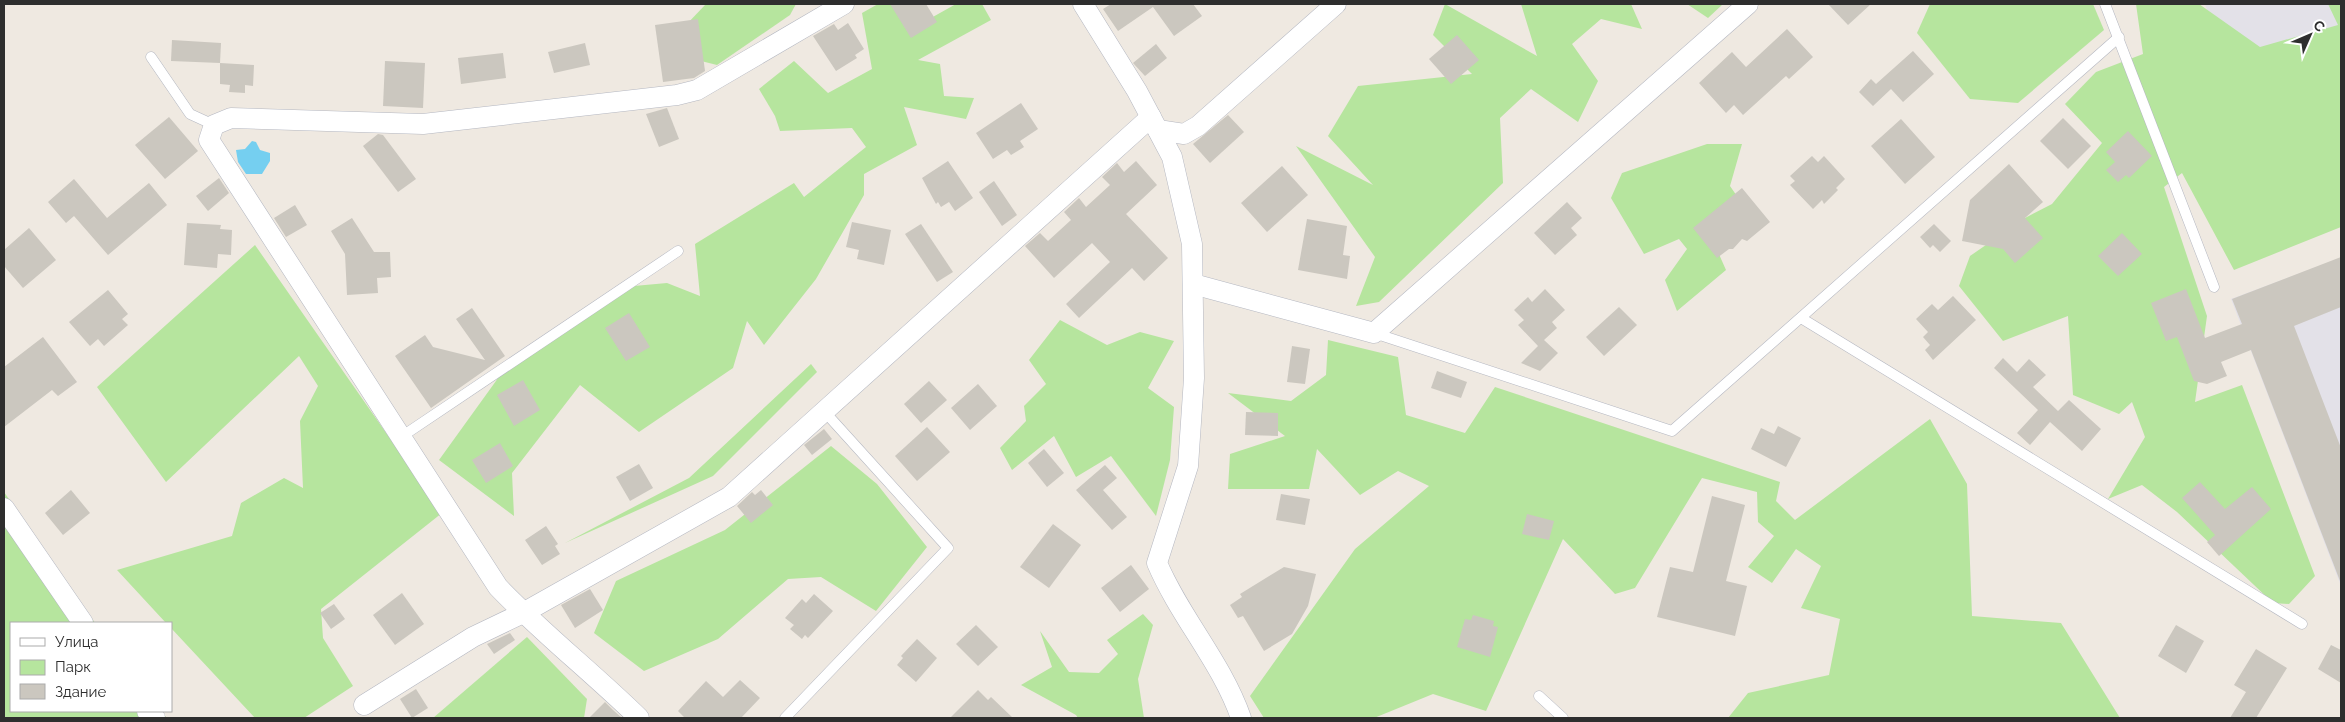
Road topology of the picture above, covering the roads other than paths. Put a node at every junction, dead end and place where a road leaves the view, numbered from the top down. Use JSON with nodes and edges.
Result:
{"nodes":[{"id":1,"x":844,"y":4,"type":"edge"},
{"id":2,"x":1083,"y":4,"type":"edge"},
{"id":3,"x":1336,"y":4,"type":"edge"},
{"id":4,"x":1748,"y":4,"type":"edge"},
{"id":5,"x":2106,"y":4,"type":"edge"},
{"id":6,"x":2119,"y":37,"type":"junction"},
{"id":7,"x":151,"y":57,"type":"dead end"},
{"id":8,"x":1154,"y":123,"type":"junction"},
{"id":9,"x":214,"y":125,"type":"junction"},
{"id":10,"x":678,"y":251,"type":"dead end"},
{"id":11,"x":1193,"y":284,"type":"junction"},
{"id":12,"x":2214,"y":287,"type":"dead end"},
{"id":13,"x":1801,"y":318,"type":"junction"},
{"id":14,"x":1374,"y":333,"type":"junction"},
{"id":15,"x":824,"y":411,"type":"junction"},
{"id":16,"x":401,"y":437,"type":"junction"},
{"id":17,"x":4,"y":508,"type":"edge"},
{"id":18,"x":523,"y":613,"type":"junction"},
{"id":19,"x":82,"y":622,"type":"edge"},
{"id":20,"x":2302,"y":624,"type":"dead end"},
{"id":21,"x":1540,"y":696,"type":"dead end"},
{"id":22,"x":364,"y":705,"type":"dead end"},
{"id":23,"x":639,"y":718,"type":"edge"},
{"id":24,"x":785,"y":718,"type":"edge"},
{"id":25,"x":1241,"y":718,"type":"edge"},
{"id":26,"x":1563,"y":718,"type":"edge"}],
"edges":[{"from":1,"to":9,"type":"street"},
{"from":2,"to":8,"type":"street"},
{"from":3,"to":8,"type":"street"},
{"from":4,"to":14,"type":"street"},
{"from":5,"to":6,"type":"lane"},
{"from":6,"to":12,"type":"lane"},
{"from":6,"to":13,"type":"lane"},
{"from":7,"to":9,"type":"lane"},
{"from":8,"to":11,"type":"street"},
{"from":8,"to":15,"type":"street"},
{"from":9,"to":16,"type":"street"},
{"from":10,"to":16,"type":"lane"},
{"from":11,"to":14,"type":"street"},
{"from":11,"to":25,"type":"street"},
{"from":13,"to":14,"type":"lane"},
{"from":13,"to":20,"type":"lane"},
{"from":15,"to":18,"type":"street"},
{"from":15,"to":24,"type":"lane"},
{"from":16,"to":18,"type":"street"},
{"from":17,"to":19,"type":"street"},
{"from":18,"to":22,"type":"street"},
{"from":18,"to":23,"type":"street"},
{"from":21,"to":26,"type":"lane"}]}
